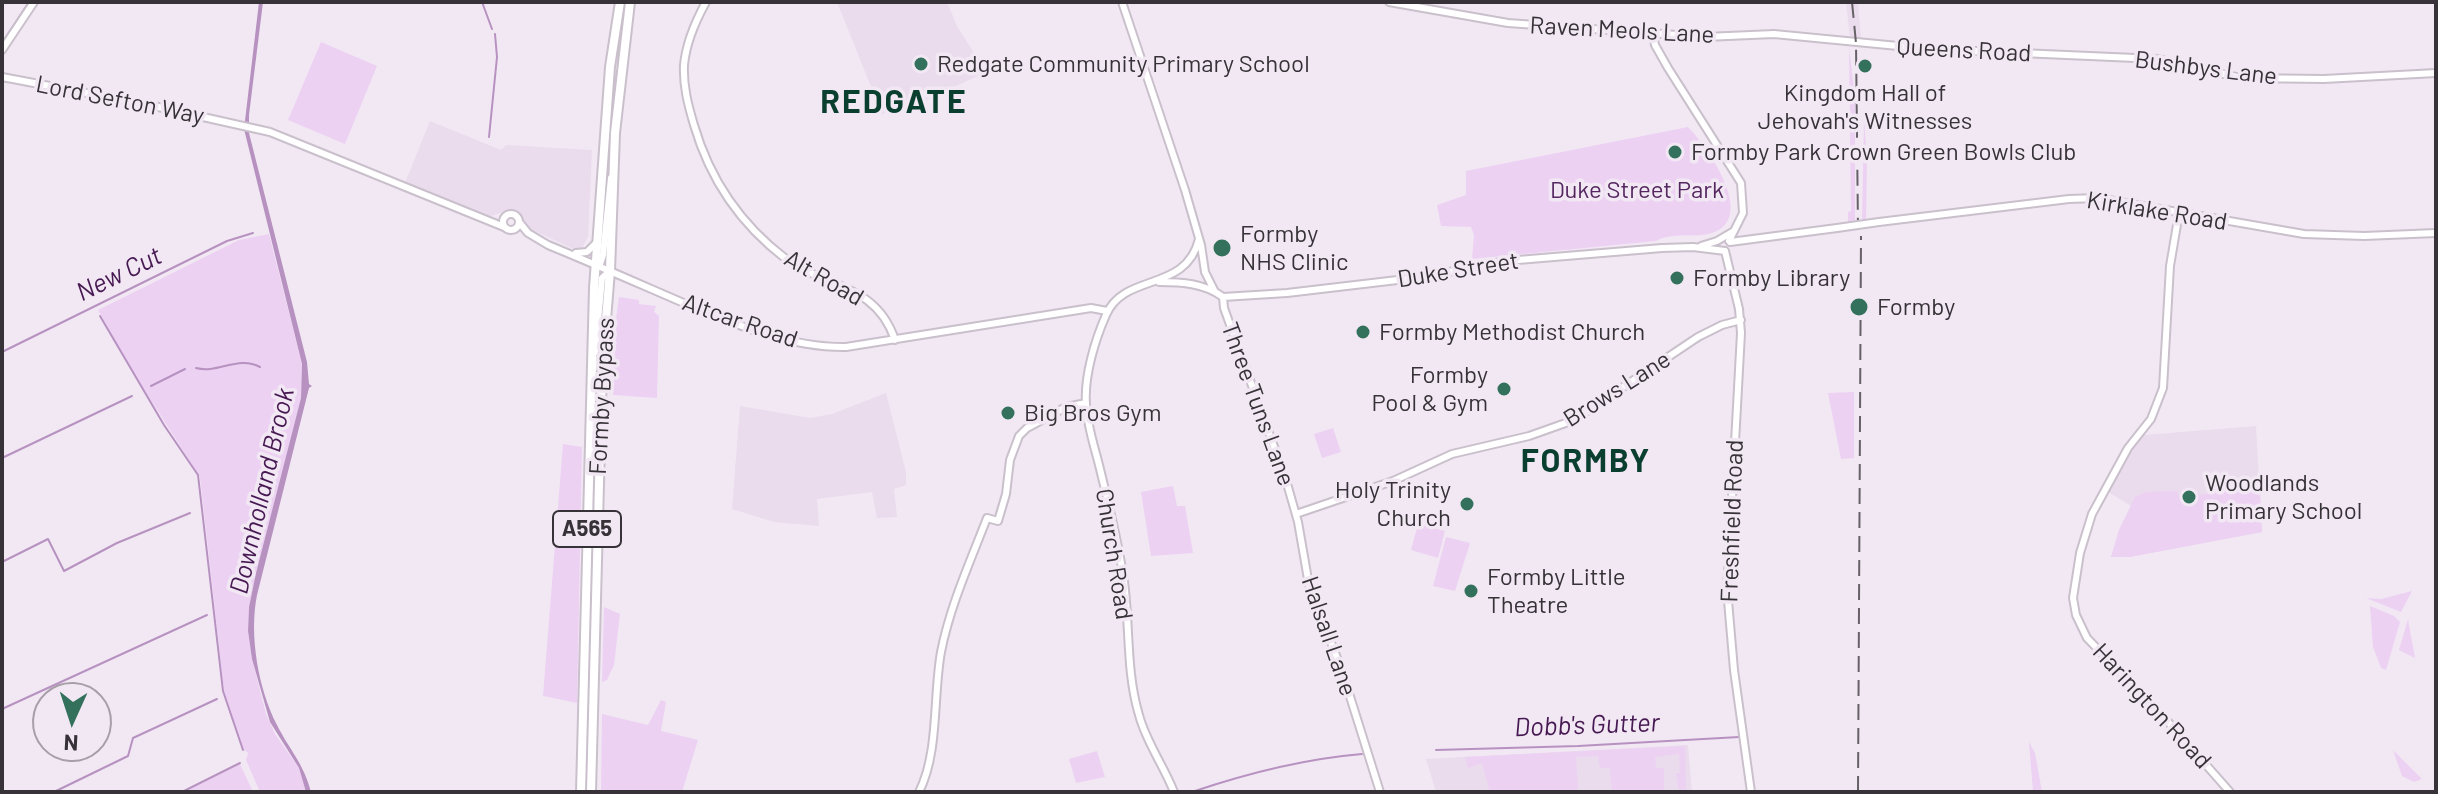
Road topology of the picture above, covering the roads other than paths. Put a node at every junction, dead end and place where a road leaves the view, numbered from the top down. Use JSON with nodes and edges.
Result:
{"nodes":[{"id":1,"x":34,"y":2,"type":"edge"},
{"id":2,"x":620,"y":2,"type":"edge"},
{"id":3,"x":630,"y":2,"type":"edge"},
{"id":4,"x":706,"y":2,"type":"edge"},
{"id":5,"x":1122,"y":2,"type":"edge"},
{"id":6,"x":1389,"y":2,"type":"edge"},
{"id":7,"x":1653,"y":34,"type":"junction"},
{"id":8,"x":1856,"y":43,"type":"joint"},
{"id":9,"x":2,"y":50,"type":"edge"},
{"id":10,"x":2072,"y":56,"type":"joint"},
{"id":11,"x":2436,"y":73,"type":"edge"},
{"id":12,"x":2,"y":77,"type":"edge"},
{"id":13,"x":613,"y":171,"type":"junction"},
{"id":14,"x":2179,"y":213,"type":"junction"},
{"id":15,"x":506,"y":216,"type":"junction"},
{"id":16,"x":489,"y":220,"type":"junction"},
{"id":17,"x":519,"y":222,"type":"junction"},
{"id":18,"x":504,"y":227,"type":"junction"},
{"id":19,"x":1837,"y":228,"type":"joint"},
{"id":20,"x":514,"y":230,"type":"junction"},
{"id":21,"x":528,"y":233,"type":"junction"},
{"id":22,"x":2436,"y":233,"type":"edge"},
{"id":23,"x":597,"y":239,"type":"junction"},
{"id":24,"x":1199,"y":239,"type":"junction"},
{"id":25,"x":1724,"y":244,"type":"junction"},
{"id":26,"x":568,"y":253,"type":"junction"},
{"id":27,"x":596,"y":265,"type":"junction"},
{"id":28,"x":1186,"y":266,"type":"junction"},
{"id":29,"x":610,"y":271,"type":"junction"},
{"id":30,"x":1204,"y":271,"type":"junction"},
{"id":31,"x":627,"y":279,"type":"junction"},
{"id":32,"x":1155,"y":282,"type":"junction"},
{"id":33,"x":1192,"y":284,"type":"junction"},
{"id":34,"x":1214,"y":290,"type":"junction"},
{"id":35,"x":608,"y":296,"type":"junction"},
{"id":36,"x":1223,"y":297,"type":"junction"},
{"id":37,"x":1107,"y":311,"type":"junction"},
{"id":38,"x":1741,"y":320,"type":"junction"},
{"id":39,"x":895,"y":340,"type":"junction"},
{"id":40,"x":592,"y":367,"type":"junction"},
{"id":41,"x":1086,"y":403,"type":"junction"},
{"id":42,"x":1297,"y":518,"type":"junction"},
{"id":43,"x":581,"y":792,"type":"edge"},
{"id":44,"x":591,"y":792,"type":"edge"},
{"id":45,"x":919,"y":792,"type":"edge"},
{"id":46,"x":1174,"y":792,"type":"edge"},
{"id":47,"x":1380,"y":792,"type":"edge"},
{"id":48,"x":1751,"y":792,"type":"edge"},
{"id":49,"x":2230,"y":792,"type":"edge"}],
"edges":[{"from":1,"to":9,"type":"street"},
{"from":2,"to":23,"type":"highway","name":"Formby Bypass","number":"A565"},
{"from":3,"to":13,"type":"highway","name":"Formby Bypass","number":"A565"},
{"from":4,"to":39,"type":"street","name":"Alt Road"},
{"from":5,"to":24,"type":"street","name":"Three Tuns Lane"},
{"from":6,"to":7,"type":"street","name":"Raven Meols Lane"},
{"from":7,"to":8,"type":"street","name":"Raven Meols Lane"},
{"from":7,"to":25,"type":"street"},
{"from":8,"to":10,"type":"street","name":"Queens Road"},
{"from":10,"to":11,"type":"street","name":"Bushbys Lane"},
{"from":12,"to":16,"type":"street","name":"Lord Sefton Way"},
{"from":13,"to":27,"type":"street"},
{"from":13,"to":29,"type":"highway","name":"Formby Bypass","number":"A565"},
{"from":14,"to":19,"type":"street","name":"Kirklake Road","bridge":true},
{"from":14,"to":22,"type":"street","name":"Kirklake Road"},
{"from":14,"to":49,"type":"street","name":"Harington Road"},
{"from":15,"to":16,"type":"street"},
{"from":15,"to":17,"type":"street"},
{"from":15,"to":18,"type":"street"},
{"from":16,"to":18,"type":"street"},
{"from":17,"to":20,"type":"street"},
{"from":17,"to":21,"type":"street","name":"Altcar Road"},
{"from":18,"to":20,"type":"street"},
{"from":19,"to":25,"type":"street","name":"Duke Street"},
{"from":20,"to":21,"type":"street","name":"Altcar Road"},
{"from":21,"to":26,"type":"street","name":"Altcar Road"},
{"from":23,"to":26,"type":"street"},
{"from":23,"to":27,"type":"highway","name":"Formby Bypass","number":"A565"},
{"from":24,"to":28,"type":"street"},
{"from":24,"to":30,"type":"street","name":"Three Tuns Lane"},
{"from":25,"to":36,"type":"street","name":"Duke Street"},
{"from":25,"to":38,"type":"street","name":"Freshfield Road"},
{"from":26,"to":27,"type":"street","name":"Altcar Road"},
{"from":27,"to":29,"type":"street","name":"Altcar Road"},
{"from":27,"to":40,"type":"highway","name":"Formby Bypass","number":"A565"},
{"from":28,"to":30,"type":"street"},
{"from":28,"to":32,"type":"street"},
{"from":28,"to":33,"type":"street"},
{"from":29,"to":31,"type":"street","name":"Altcar Road"},
{"from":29,"to":35,"type":"highway","name":"Formby Bypass","number":"A565"},
{"from":29,"to":40,"type":"street"},
{"from":30,"to":33,"type":"street"},
{"from":30,"to":34,"type":"street","name":"Three Tuns Lane"},
{"from":31,"to":35,"type":"street"},
{"from":31,"to":39,"type":"street","name":"Altcar Road"},
{"from":32,"to":33,"type":"street","name":"Three Tuns Lane"},
{"from":32,"to":37,"type":"street"},
{"from":33,"to":34,"type":"street","name":"Three Tuns Lane"},
{"from":34,"to":36,"type":"street","name":"Three Tuns Lane"},
{"from":35,"to":44,"type":"highway","name":"Formby Bypass","number":"A565"},
{"from":36,"to":42,"type":"street","name":"Three Tuns Lane"},
{"from":37,"to":39,"type":"street","name":"Altcar Road"},
{"from":37,"to":41,"type":"street","name":"Church Road"},
{"from":38,"to":42,"type":"street","name":"Brows Lane"},
{"from":38,"to":48,"type":"street","name":"Freshfield Road"},
{"from":40,"to":43,"type":"highway","name":"Formby Bypass","number":"A565"},
{"from":41,"to":45,"type":"street"},
{"from":41,"to":46,"type":"street","name":"Church Road"},
{"from":42,"to":47,"type":"street","name":"Halsall Lane"}]}
